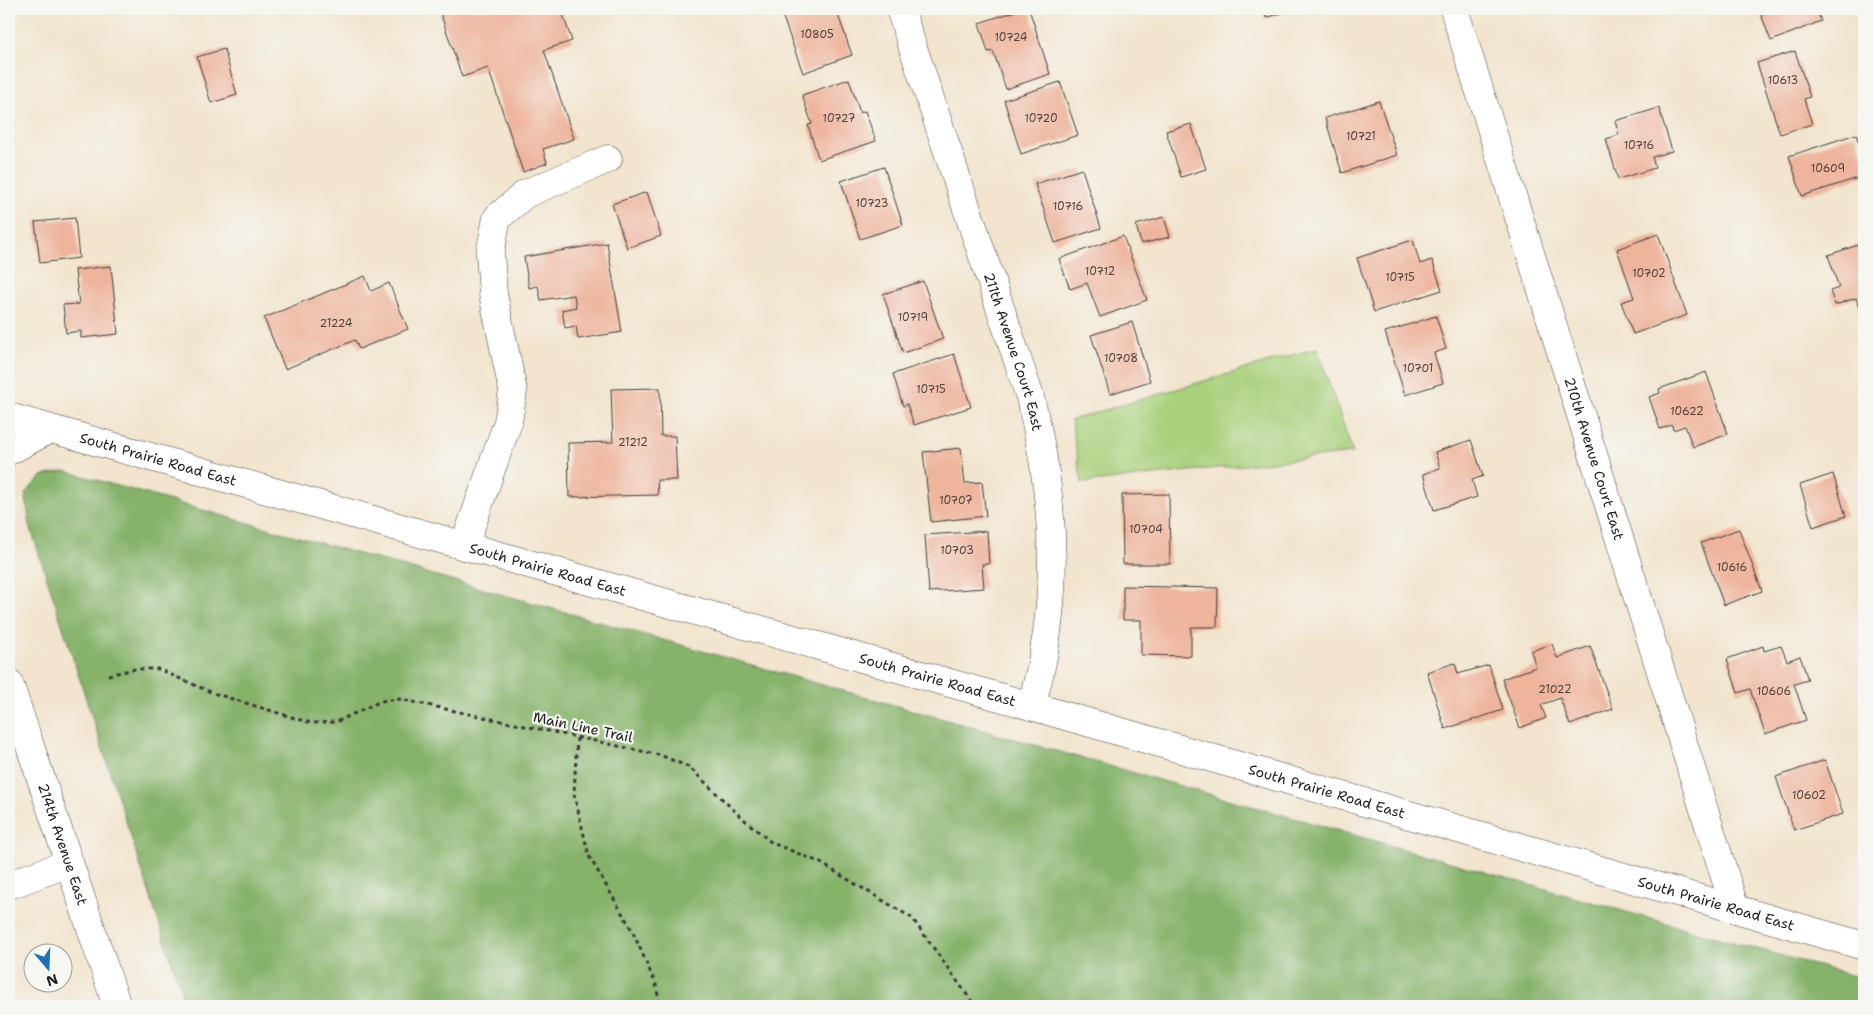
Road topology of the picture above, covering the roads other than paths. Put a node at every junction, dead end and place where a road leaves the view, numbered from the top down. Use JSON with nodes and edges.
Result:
{"nodes":[{"id":1,"x":900,"y":9,"type":"edge"},
{"id":2,"x":1454,"y":9,"type":"edge"},
{"id":3,"x":608,"y":159,"type":"dead end"},
{"id":4,"x":9,"y":418,"type":"edge"},
{"id":5,"x":50,"y":429,"type":"junction"},
{"id":6,"x":9,"y":451,"type":"edge"},
{"id":7,"x":464,"y":546,"type":"junction"},
{"id":8,"x":9,"y":683,"type":"edge"},
{"id":9,"x":1031,"y":706,"type":"junction"},
{"id":10,"x":69,"y":863,"type":"junction"},
{"id":11,"x":9,"y":885,"type":"edge"},
{"id":12,"x":1735,"y":909,"type":"junction"},
{"id":13,"x":1864,"y":946,"type":"edge"},
{"id":14,"x":117,"y":1006,"type":"edge"}],
"edges":[{"from":1,"to":9,"type":"street","name":"211th Avenue Court East"},
{"from":2,"to":12,"type":"street","name":"210th Avenue Court East"},
{"from":3,"to":7,"type":"street"},
{"from":4,"to":5,"type":"street","name":"South Prairie Road East"},
{"from":5,"to":6,"type":"street"},
{"from":5,"to":7,"type":"street","name":"South Prairie Road East"},
{"from":7,"to":9,"type":"street","name":"South Prairie Road East"},
{"from":8,"to":10,"type":"street","name":"214th Avenue East"},
{"from":9,"to":12,"type":"street","name":"South Prairie Road East"},
{"from":10,"to":11,"type":"street"},
{"from":10,"to":14,"type":"street","name":"214th Avenue East"},
{"from":12,"to":13,"type":"street","name":"South Prairie Road East"}]}
